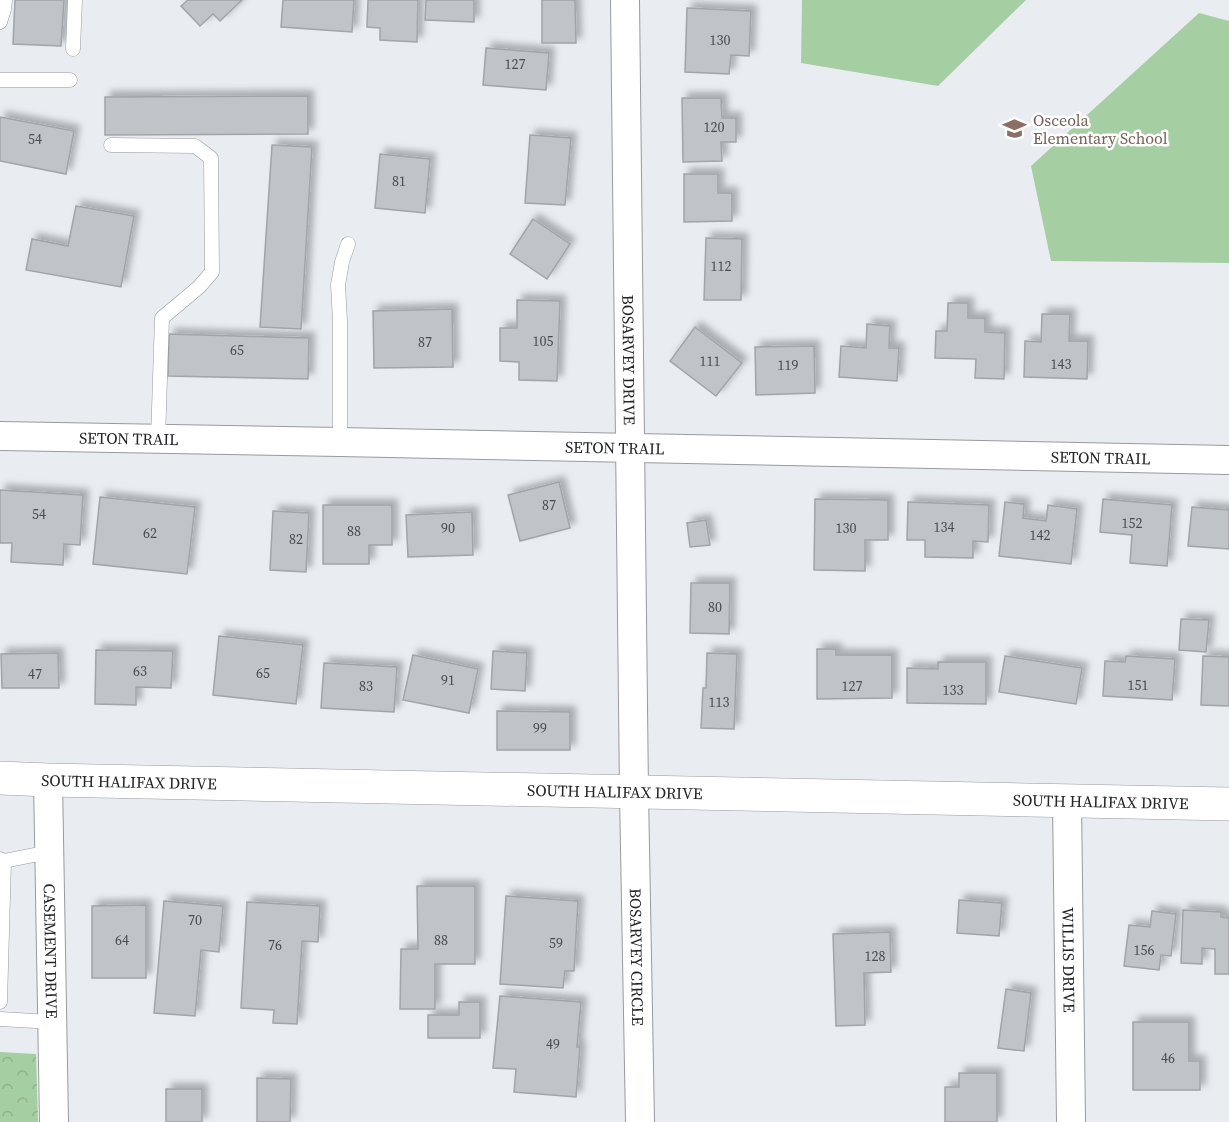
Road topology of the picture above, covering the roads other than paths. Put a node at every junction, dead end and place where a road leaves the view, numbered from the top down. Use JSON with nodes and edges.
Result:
{"nodes":[{"id":1,"x":5,"y":0,"type":"edge"},
{"id":2,"x":75,"y":0,"type":"edge"},
{"id":3,"x":625,"y":0,"type":"edge"},
{"id":4,"x":0,"y":22,"type":"edge"},
{"id":5,"x":74,"y":49,"type":"dead end"},
{"id":6,"x":0,"y":80,"type":"edge"},
{"id":7,"x":70,"y":80,"type":"dead end"},
{"id":8,"x":111,"y":145,"type":"dead end"},
{"id":9,"x":348,"y":244,"type":"dead end"},
{"id":10,"x":0,"y":436,"type":"edge"},
{"id":11,"x":158,"y":439,"type":"junction"},
{"id":12,"x":340,"y":442,"type":"junction"},
{"id":13,"x":631,"y":448,"type":"junction"},
{"id":14,"x":1229,"y":460,"type":"edge"},
{"id":15,"x":0,"y":778,"type":"edge"},
{"id":16,"x":48,"y":780,"type":"junction"},
{"id":17,"x":634,"y":793,"type":"junction"},
{"id":18,"x":1067,"y":800,"type":"junction"},
{"id":19,"x":1229,"y":804,"type":"edge"},
{"id":20,"x":49,"y":852,"type":"junction"},
{"id":21,"x":2,"y":860,"type":"edge"},
{"id":22,"x":0,"y":1002,"type":"edge"},
{"id":23,"x":0,"y":1019,"type":"edge"},
{"id":24,"x":52,"y":1022,"type":"junction"},
{"id":25,"x":54,"y":1122,"type":"edge"},
{"id":26,"x":640,"y":1122,"type":"edge"},
{"id":27,"x":1071,"y":1122,"type":"edge"}],
"edges":[{"from":1,"to":4,"type":"lane"},
{"from":2,"to":5,"type":"lane"},
{"from":3,"to":13,"type":"street","name":"BOSARVEY DRIVE"},
{"from":6,"to":7,"type":"lane"},
{"from":8,"to":11,"type":"lane"},
{"from":9,"to":12,"type":"lane"},
{"from":10,"to":11,"type":"street","name":"SETON TRAIL"},
{"from":11,"to":12,"type":"street","name":"SETON TRAIL"},
{"from":12,"to":13,"type":"street","name":"SETON TRAIL"},
{"from":13,"to":14,"type":"street","name":"SETON TRAIL"},
{"from":13,"to":17,"type":"street","name":"BOSARVEY DRIVE"},
{"from":15,"to":16,"type":"street","name":"SOUTH HALIFAX DRIVE"},
{"from":16,"to":17,"type":"street","name":"SOUTH HALIFAX DRIVE"},
{"from":16,"to":20,"type":"street","name":"CASEMENT DRIVE"},
{"from":17,"to":18,"type":"street","name":"SOUTH HALIFAX DRIVE"},
{"from":17,"to":26,"type":"street","name":"BOSARVEY CIRCLE"},
{"from":18,"to":19,"type":"street","name":"SOUTH HALIFAX DRIVE"},
{"from":18,"to":27,"type":"street","name":"WILLIS DRIVE"},
{"from":20,"to":21,"type":"lane"},
{"from":20,"to":24,"type":"street","name":"CASEMENT DRIVE"},
{"from":21,"to":22,"type":"lane"},
{"from":23,"to":24,"type":"lane"},
{"from":24,"to":25,"type":"street","name":"CASEMENT DRIVE"}]}
